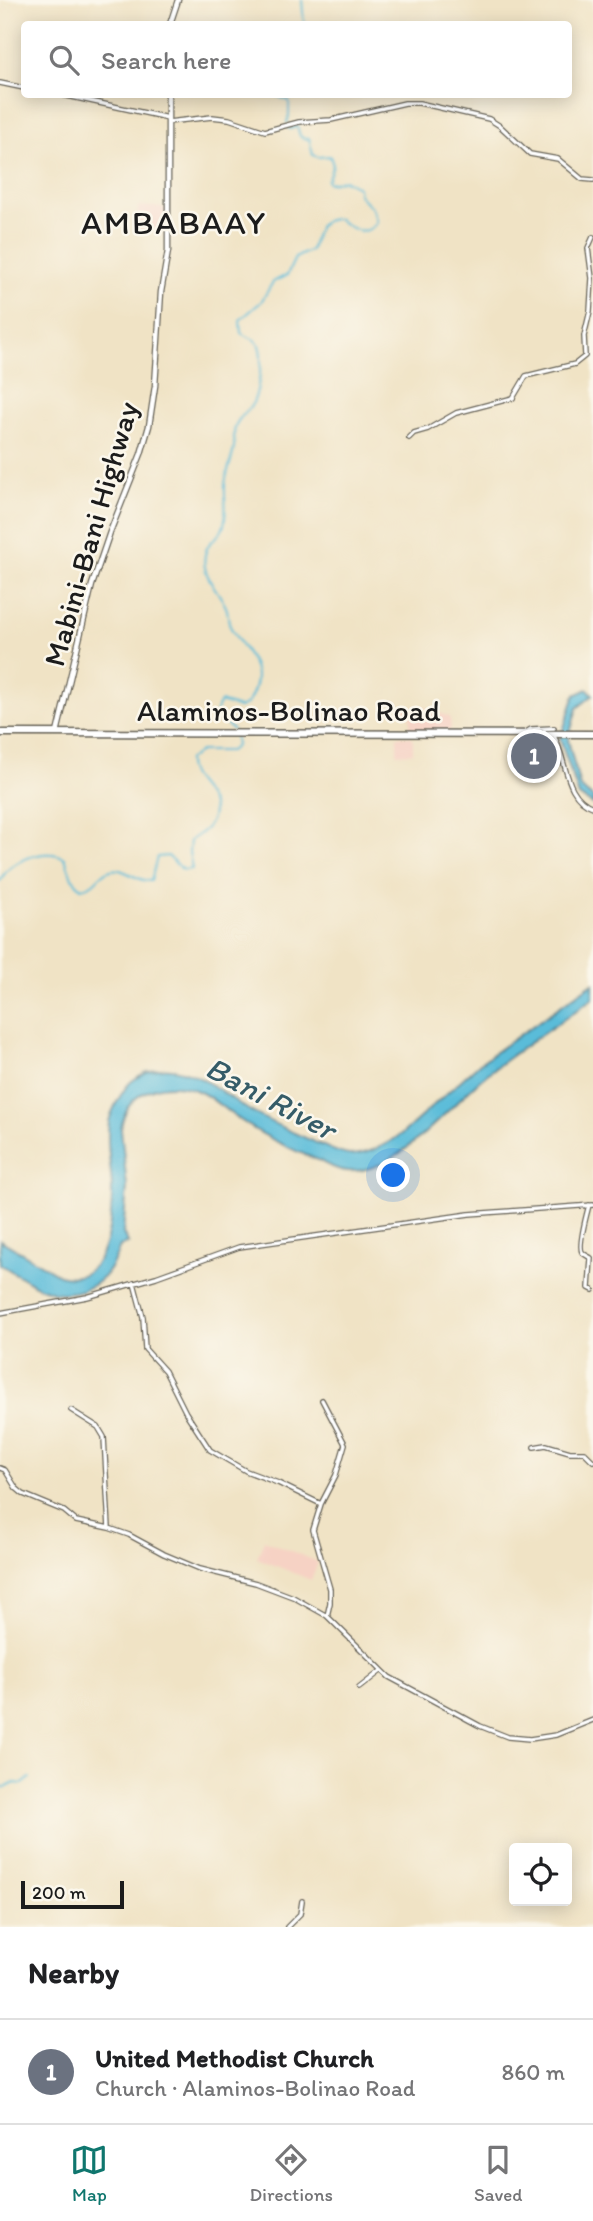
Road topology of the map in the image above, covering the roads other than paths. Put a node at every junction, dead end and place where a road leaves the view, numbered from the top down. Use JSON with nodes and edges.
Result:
{"nodes":[{"id":1,"x":178,"y":0,"type":"edge"},
{"id":2,"x":171,"y":21,"type":"edge"},
{"id":3,"x":0,"y":83,"type":"edge"},
{"id":4,"x":21,"y":87,"type":"edge"},
{"id":5,"x":75,"y":98,"type":"edge"},
{"id":6,"x":168,"y":98,"type":"edge"},
{"id":7,"x":169,"y":120,"type":"junction"},
{"id":8,"x":593,"y":180,"type":"edge"},
{"id":9,"x":593,"y":237,"type":"edge"},
{"id":10,"x":409,"y":438,"type":"dead end"},
{"id":11,"x":555,"y":732,"type":"junction"},
{"id":12,"x":0,"y":733,"type":"edge"},
{"id":13,"x":56,"y":733,"type":"junction"},
{"id":14,"x":593,"y":734,"type":"edge"},
{"id":15,"x":593,"y":807,"type":"edge"},
{"id":16,"x":591,"y":1205,"type":"edge"},
{"id":17,"x":134,"y":1283,"type":"junction"},
{"id":18,"x":593,"y":1290,"type":"edge"},
{"id":19,"x":0,"y":1313,"type":"edge"},
{"id":20,"x":322,"y":1400,"type":"dead end"},
{"id":21,"x":71,"y":1410,"type":"dead end"},
{"id":22,"x":534,"y":1447,"type":"dead end"},
{"id":23,"x":593,"y":1461,"type":"edge"},
{"id":24,"x":0,"y":1468,"type":"edge"},
{"id":25,"x":321,"y":1504,"type":"junction"},
{"id":26,"x":109,"y":1528,"type":"junction"},
{"id":27,"x":327,"y":1616,"type":"junction"},
{"id":28,"x":382,"y":1670,"type":"junction"},
{"id":29,"x":359,"y":1688,"type":"dead end"},
{"id":30,"x":593,"y":1720,"type":"edge"},
{"id":31,"x":302,"y":1901,"type":"dead end"},
{"id":32,"x":287,"y":1927,"type":"edge"}],
"edges":[{"from":1,"to":2,"type":"main road"},
{"from":3,"to":4,"type":"street"},
{"from":5,"to":7,"type":"street"},
{"from":6,"to":7,"type":"main road","name":"Mabini-Bani Highway"},
{"from":7,"to":8,"type":"street"},
{"from":7,"to":13,"type":"main road","name":"Mabini-Bani Highway"},
{"from":9,"to":10,"type":"street"},
{"from":11,"to":13,"type":"main road","name":"Alaminos-Bolinao Road"},
{"from":11,"to":14,"type":"main road","name":"Alaminos-Bolinao Road"},
{"from":11,"to":15,"type":"street"},
{"from":12,"to":13,"type":"main road","name":"Alaminos-Bolinao Road"},
{"from":16,"to":17,"type":"street"},
{"from":16,"to":18,"type":"street"},
{"from":17,"to":19,"type":"street"},
{"from":17,"to":25,"type":"street"},
{"from":20,"to":25,"type":"street"},
{"from":21,"to":26,"type":"street"},
{"from":22,"to":23,"type":"street"},
{"from":24,"to":26,"type":"street"},
{"from":25,"to":27,"type":"street"},
{"from":26,"to":27,"type":"street"},
{"from":27,"to":28,"type":"street"},
{"from":28,"to":29,"type":"street"},
{"from":28,"to":30,"type":"street"},
{"from":31,"to":32,"type":"street"}]}
